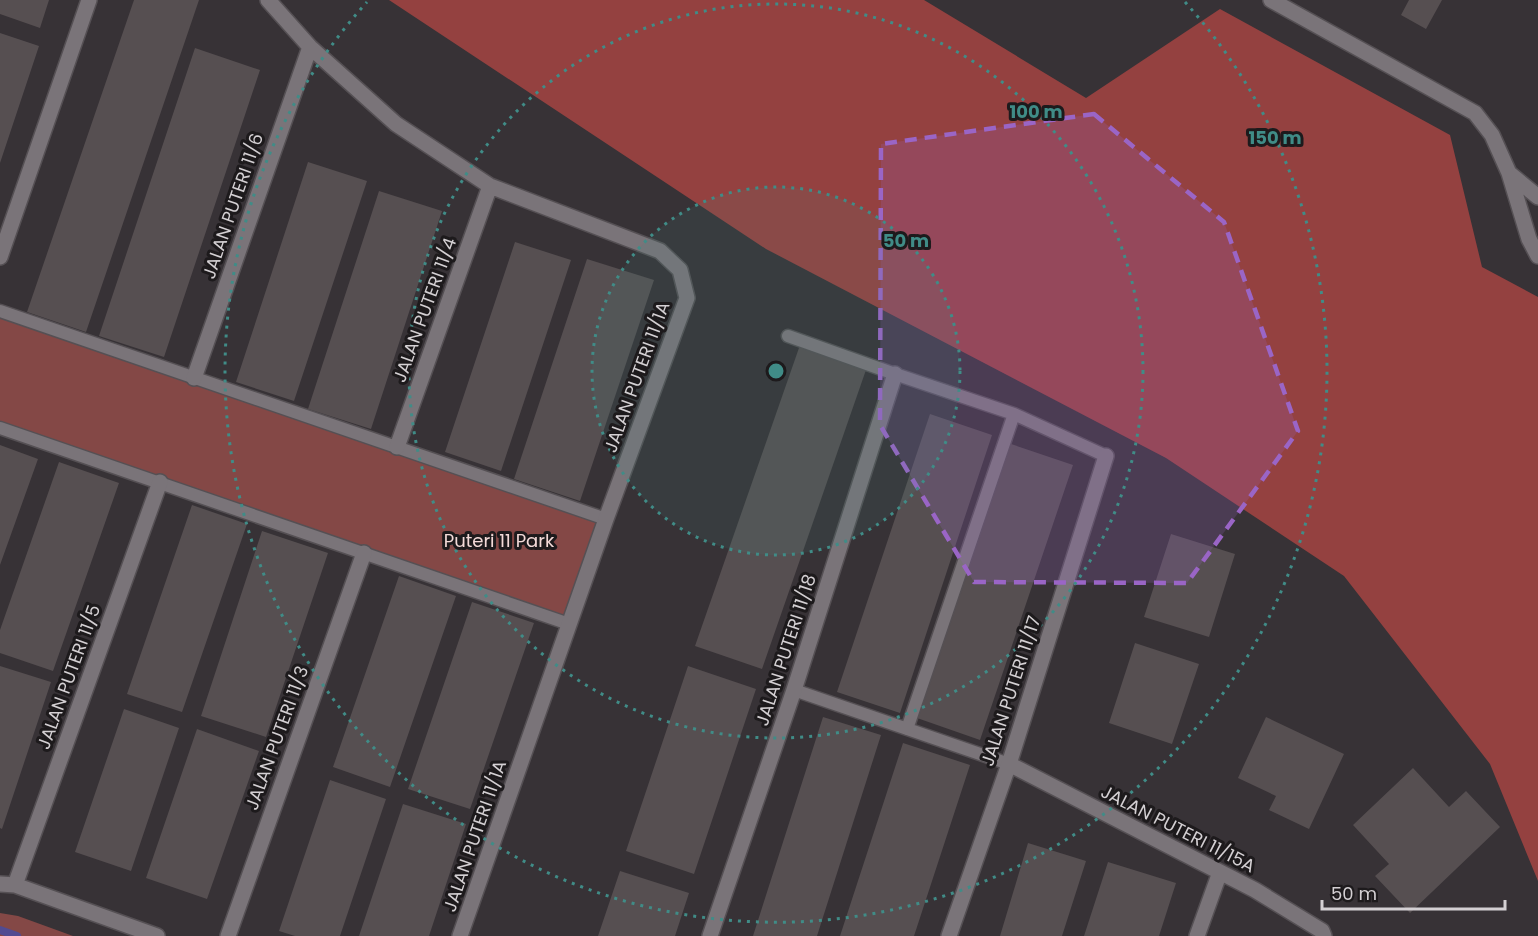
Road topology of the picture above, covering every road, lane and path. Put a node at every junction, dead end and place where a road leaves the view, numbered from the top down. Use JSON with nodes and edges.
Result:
{"nodes":[{"id":1,"x":89,"y":0,"type":"edge"},
{"id":2,"x":268,"y":0,"type":"edge"},
{"id":3,"x":1271,"y":0,"type":"edge"},
{"id":4,"x":310,"y":47,"type":"junction"},
{"id":5,"x":1509,"y":173,"type":"junction"},
{"id":6,"x":490,"y":186,"type":"junction"},
{"id":7,"x":1538,"y":197,"type":"edge"},
{"id":8,"x":1538,"y":256,"type":"edge"},
{"id":9,"x":0,"y":257,"type":"edge"},
{"id":10,"x":0,"y":311,"type":"edge"},
{"id":11,"x":788,"y":336,"type":"dead end"},
{"id":12,"x":895,"y":374,"type":"junction"},
{"id":13,"x":194,"y":378,"type":"junction"},
{"id":14,"x":1014,"y":414,"type":"junction"},
{"id":15,"x":0,"y":428,"type":"edge"},
{"id":16,"x":397,"y":447,"type":"junction"},
{"id":17,"x":1106,"y":456,"type":"joint"},
{"id":18,"x":160,"y":482,"type":"junction"},
{"id":19,"x":606,"y":519,"type":"junction"},
{"id":20,"x":364,"y":553,"type":"junction"},
{"id":21,"x":569,"y":624,"type":"junction"},
{"id":22,"x":794,"y":690,"type":"junction"},
{"id":23,"x":907,"y":729,"type":"junction"},
{"id":24,"x":1009,"y":764,"type":"junction"},
{"id":25,"x":1220,"y":872,"type":"junction"},
{"id":26,"x":7,"y":884,"type":"edge"},
{"id":27,"x":157,"y":936,"type":"edge"},
{"id":28,"x":228,"y":936,"type":"edge"},
{"id":29,"x":460,"y":936,"type":"edge"},
{"id":30,"x":710,"y":936,"type":"edge"},
{"id":31,"x":949,"y":936,"type":"edge"},
{"id":32,"x":1197,"y":936,"type":"edge"},
{"id":33,"x":1324,"y":936,"type":"edge"}],
"edges":[{"from":1,"to":9,"type":"street"},
{"from":2,"to":4,"type":"street","name":"JALAN PUTERI 11/1A"},
{"from":3,"to":5,"type":"street"},
{"from":4,"to":6,"type":"street","name":"JALAN PUTERI 11/1A"},
{"from":4,"to":13,"type":"street","name":"JALAN PUTERI 11/6"},
{"from":5,"to":7,"type":"street"},
{"from":5,"to":8,"type":"street"},
{"from":6,"to":16,"type":"street","name":"JALAN PUTERI 11/4"},
{"from":6,"to":19,"type":"street","name":"JALAN PUTERI 11/1A"},
{"from":10,"to":13,"type":"lane"},
{"from":11,"to":12,"type":"lane"},
{"from":12,"to":14,"type":"lane"},
{"from":12,"to":22,"type":"street","name":"JALAN PUTERI 11/18"},
{"from":13,"to":16,"type":"lane"},
{"from":14,"to":17,"type":"lane"},
{"from":14,"to":23,"type":"lane"},
{"from":15,"to":18,"type":"lane"},
{"from":16,"to":19,"type":"lane"},
{"from":17,"to":24,"type":"street","name":"JALAN PUTERI 11/17"},
{"from":18,"to":20,"type":"lane"},
{"from":18,"to":26,"type":"street","name":"JALAN PUTERI 11/5"},
{"from":19,"to":21,"type":"street","name":"JALAN PUTERI 11/1A"},
{"from":20,"to":21,"type":"lane"},
{"from":20,"to":28,"type":"street","name":"JALAN PUTERI 11/3"},
{"from":21,"to":29,"type":"street","name":"JALAN PUTERI 11/1A"},
{"from":22,"to":23,"type":"lane"},
{"from":22,"to":30,"type":"street","name":"JALAN PUTERI 11/18"},
{"from":23,"to":24,"type":"lane"},
{"from":24,"to":25,"type":"street","name":"JALAN PUTERI 11/15A"},
{"from":24,"to":31,"type":"street","name":"JALAN PUTERI 11/17"},
{"from":25,"to":32,"type":"street"},
{"from":25,"to":33,"type":"street","name":"JALAN PUTERI 11/15A"},
{"from":26,"to":27,"type":"street"}]}
